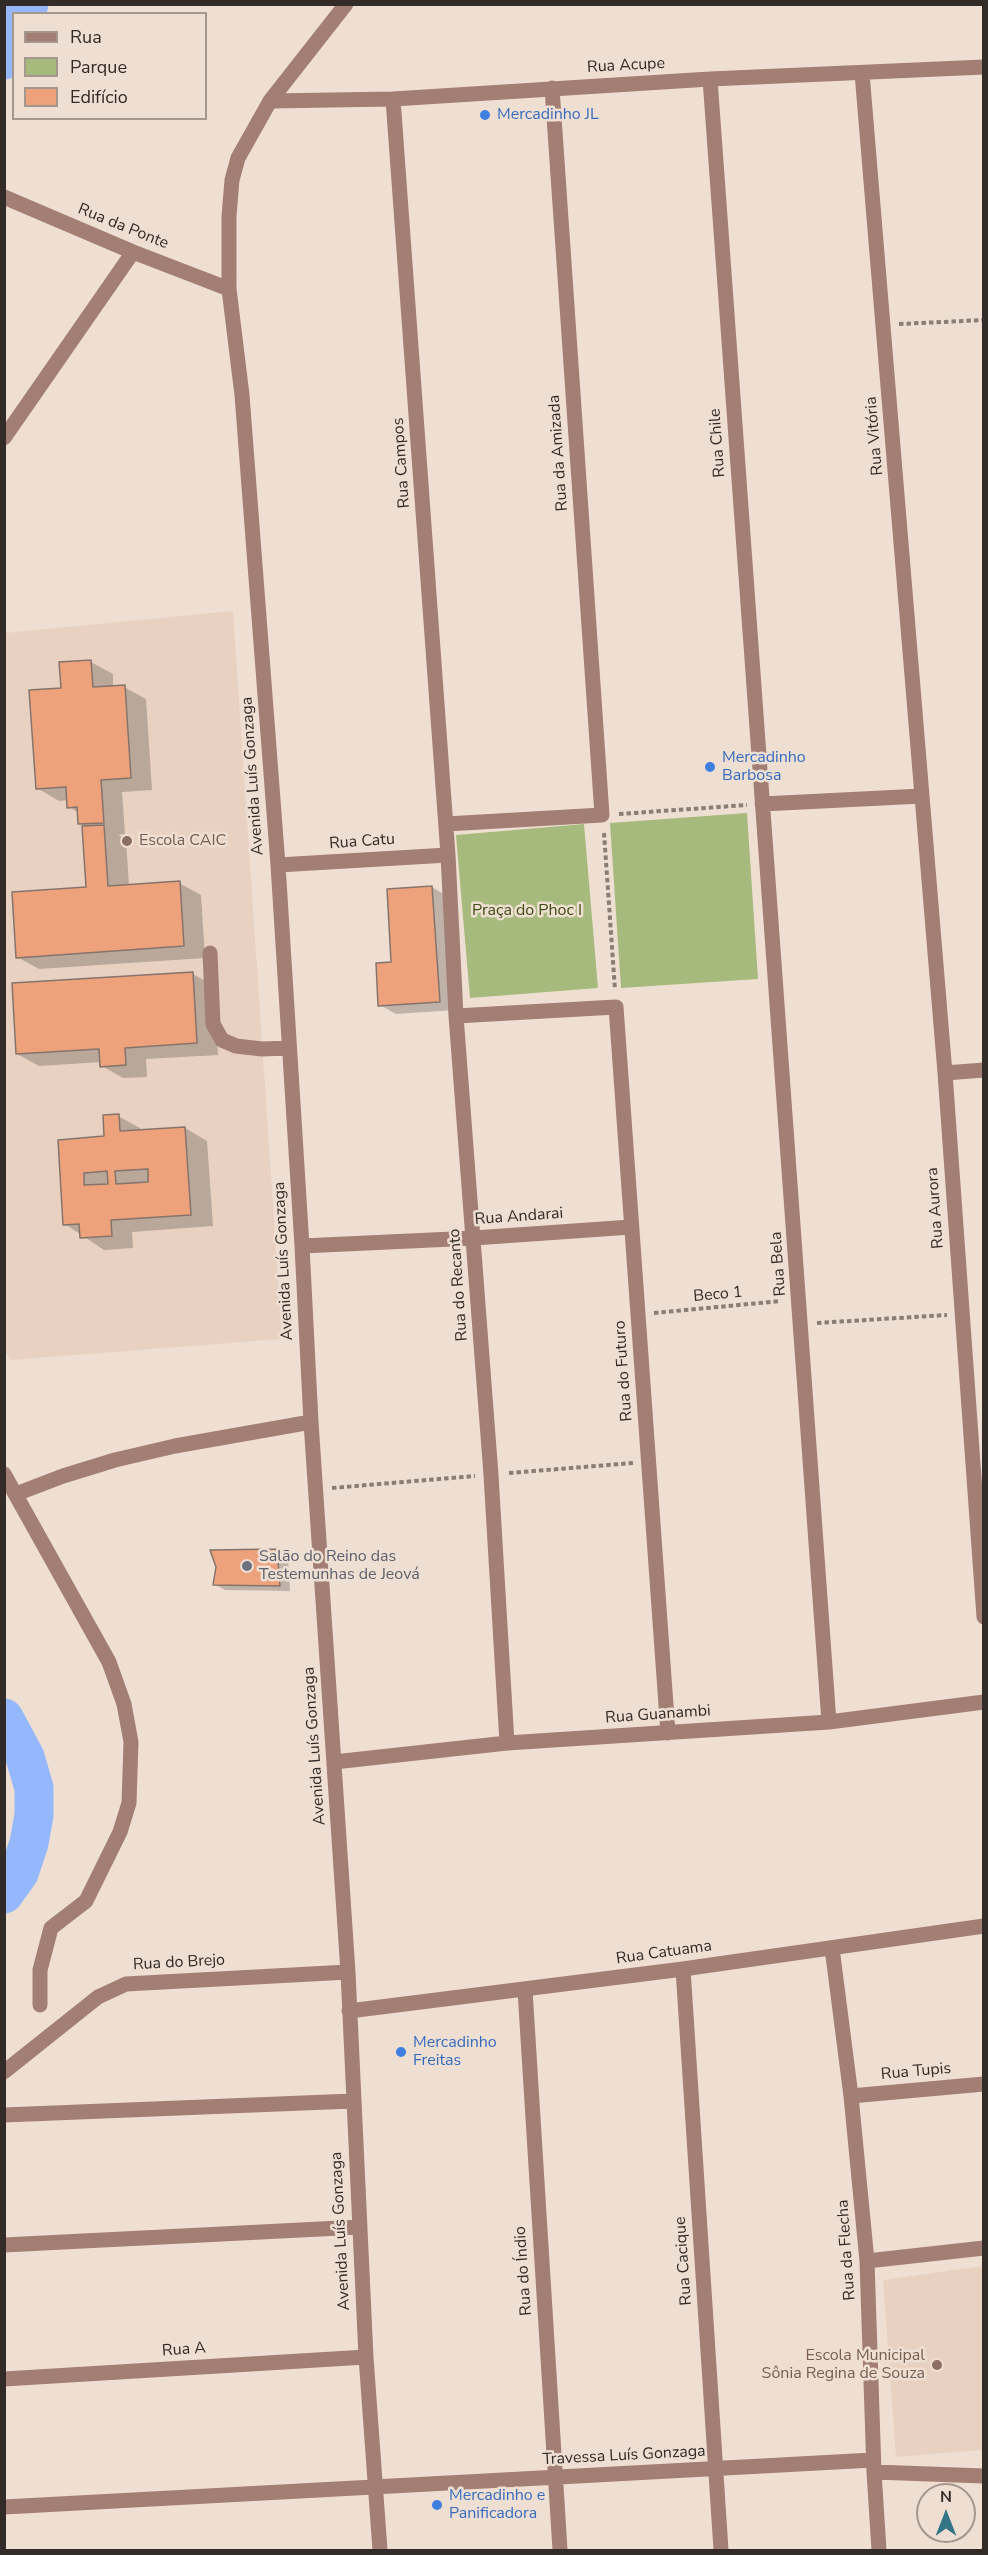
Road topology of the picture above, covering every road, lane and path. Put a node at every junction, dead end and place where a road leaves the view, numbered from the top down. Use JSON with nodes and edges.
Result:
{"nodes":[{"id":1,"x":346,"y":4,"type":"edge"},
{"id":2,"x":984,"y":67,"type":"edge"},
{"id":3,"x":862,"y":73,"type":"junction"},
{"id":4,"x":710,"y":79,"type":"junction"},
{"id":5,"x":552,"y":88,"type":"junction"},
{"id":6,"x":393,"y":99,"type":"junction"},
{"id":7,"x":270,"y":101,"type":"junction"},
{"id":8,"x":4,"y":197,"type":"edge"},
{"id":9,"x":133,"y":252,"type":"junction"},
{"id":10,"x":230,"y":289,"type":"junction"},
{"id":11,"x":984,"y":320,"type":"edge"},
{"id":12,"x":884,"y":325,"type":"junction"},
{"id":13,"x":4,"y":438,"type":"edge"},
{"id":14,"x":922,"y":796,"type":"junction"},
{"id":15,"x":762,"y":804,"type":"junction"},
{"id":16,"x":603,"y":815,"type":"junction"},
{"id":17,"x":446,"y":824,"type":"junction"},
{"id":18,"x":448,"y":855,"type":"junction"},
{"id":19,"x":278,"y":865,"type":"junction"},
{"id":20,"x":210,"y":953,"type":"dead end"},
{"id":21,"x":616,"y":1007,"type":"junction"},
{"id":22,"x":456,"y":1016,"type":"junction"},
{"id":23,"x":289,"y":1048,"type":"junction"},
{"id":24,"x":984,"y":1070,"type":"edge"},
{"id":25,"x":945,"y":1072,"type":"junction"},
{"id":26,"x":631,"y":1227,"type":"junction"},
{"id":27,"x":474,"y":1238,"type":"junction"},
{"id":28,"x":302,"y":1246,"type":"junction"},
{"id":29,"x":800,"y":1300,"type":"junction"},
{"id":30,"x":638,"y":1314,"type":"junction"},
{"id":31,"x":962,"y":1314,"type":"junction"},
{"id":32,"x":801,"y":1324,"type":"junction"},
{"id":33,"x":310,"y":1422,"type":"junction"},
{"id":34,"x":4,"y":1474,"type":"edge"},
{"id":35,"x":16,"y":1494,"type":"junction"},
{"id":36,"x":984,"y":1617,"type":"edge"},
{"id":37,"x":984,"y":1702,"type":"edge"},
{"id":38,"x":829,"y":1722,"type":"junction"},
{"id":39,"x":668,"y":1733,"type":"junction"},
{"id":40,"x":507,"y":1743,"type":"junction"},
{"id":41,"x":334,"y":1762,"type":"junction"},
{"id":42,"x":984,"y":1926,"type":"edge"},
{"id":43,"x":832,"y":1948,"type":"junction"},
{"id":44,"x":683,"y":1969,"type":"junction"},
{"id":45,"x":348,"y":1972,"type":"junction"},
{"id":46,"x":525,"y":1990,"type":"junction"},
{"id":47,"x":40,"y":2005,"type":"dead end"},
{"id":48,"x":349,"y":2011,"type":"junction"},
{"id":49,"x":4,"y":2072,"type":"edge"},
{"id":50,"x":984,"y":2084,"type":"edge"},
{"id":51,"x":851,"y":2096,"type":"junction"},
{"id":52,"x":353,"y":2101,"type":"junction"},
{"id":53,"x":4,"y":2115,"type":"edge"},
{"id":54,"x":360,"y":2228,"type":"junction"},
{"id":55,"x":4,"y":2245,"type":"edge"},
{"id":56,"x":984,"y":2248,"type":"edge"},
{"id":57,"x":867,"y":2261,"type":"junction"},
{"id":58,"x":366,"y":2357,"type":"junction"},
{"id":59,"x":4,"y":2379,"type":"edge"},
{"id":60,"x":873,"y":2466,"type":"junction"},
{"id":61,"x":716,"y":2469,"type":"junction"},
{"id":62,"x":984,"y":2476,"type":"edge"},
{"id":63,"x":555,"y":2478,"type":"junction"},
{"id":64,"x":376,"y":2488,"type":"junction"},
{"id":65,"x":4,"y":2507,"type":"edge"},
{"id":66,"x":380,"y":2550,"type":"edge"},
{"id":67,"x":560,"y":2550,"type":"edge"},
{"id":68,"x":721,"y":2550,"type":"edge"},
{"id":69,"x":879,"y":2550,"type":"edge"}],
"edges":[{"from":1,"to":7,"type":"street","name":"Avenida Luís Gonzaga"},
{"from":2,"to":3,"type":"street","name":"Rua Acupe"},
{"from":3,"to":4,"type":"street","name":"Rua Acupe"},
{"from":3,"to":12,"type":"street","name":"Rua Vitória"},
{"from":4,"to":5,"type":"street","name":"Rua Acupe"},
{"from":4,"to":15,"type":"street","name":"Rua Chile"},
{"from":5,"to":6,"type":"street","name":"Rua Acupe"},
{"from":5,"to":16,"type":"street","name":"Rua da Amizada"},
{"from":6,"to":7,"type":"street","name":"Rua Acupe"},
{"from":6,"to":17,"type":"street","name":"Rua Campos"},
{"from":7,"to":10,"type":"street","name":"Avenida Luís Gonzaga"},
{"from":8,"to":9,"type":"street","name":"Rua da Ponte"},
{"from":9,"to":10,"type":"street","name":"Rua da Ponte"},
{"from":9,"to":13,"type":"street"},
{"from":10,"to":19,"type":"street","name":"Avenida Luís Gonzaga"},
{"from":11,"to":12,"type":"path"},
{"from":12,"to":14,"type":"street","name":"Rua Vitória"},
{"from":14,"to":15,"type":"street"},
{"from":14,"to":25,"type":"street","name":"Rua Aurora"},
{"from":15,"to":16,"type":"path"},
{"from":15,"to":29,"type":"street","name":"Rua Bela"},
{"from":16,"to":17,"type":"street"},
{"from":16,"to":21,"type":"path"},
{"from":17,"to":18,"type":"street","name":"Rua do Recanto"},
{"from":18,"to":19,"type":"street","name":"Rua Catu"},
{"from":18,"to":22,"type":"street","name":"Rua do Recanto"},
{"from":19,"to":23,"type":"street","name":"Avenida Luís Gonzaga"},
{"from":20,"to":23,"type":"street"},
{"from":21,"to":22,"type":"street"},
{"from":21,"to":26,"type":"street","name":"Rua do Futuro"},
{"from":22,"to":27,"type":"street","name":"Rua do Recanto"},
{"from":23,"to":28,"type":"street","name":"Avenida Luís Gonzaga"},
{"from":24,"to":25,"type":"street"},
{"from":25,"to":31,"type":"street","name":"Rua Aurora"},
{"from":26,"to":27,"type":"street","name":"Rua Andarai"},
{"from":26,"to":30,"type":"street","name":"Rua do Futuro"},
{"from":27,"to":28,"type":"street","name":"Rua Andarai"},
{"from":27,"to":40,"type":"street","name":"Rua do Recanto"},
{"from":28,"to":33,"type":"street","name":"Avenida Luís Gonzaga"},
{"from":29,"to":30,"type":"path","name":"Beco 1"},
{"from":29,"to":32,"type":"street","name":"Rua Bela"},
{"from":30,"to":39,"type":"street","name":"Rua do Futuro"},
{"from":31,"to":32,"type":"path"},
{"from":31,"to":36,"type":"street","name":"Rua Aurora"},
{"from":32,"to":38,"type":"street","name":"Rua Bela"},
{"from":33,"to":35,"type":"street"},
{"from":33,"to":41,"type":"street","name":"Avenida Luís Gonzaga"},
{"from":34,"to":35,"type":"street"},
{"from":35,"to":47,"type":"street"},
{"from":37,"to":38,"type":"street","name":"Rua Guanambi"},
{"from":38,"to":39,"type":"street","name":"Rua Guanambi"},
{"from":39,"to":40,"type":"street","name":"Rua Guanambi"},
{"from":40,"to":41,"type":"street","name":"Rua Guanambi"},
{"from":41,"to":45,"type":"street","name":"Avenida Luís Gonzaga"},
{"from":42,"to":43,"type":"street","name":"Rua Catuama"},
{"from":43,"to":44,"type":"street","name":"Rua Catuama"},
{"from":43,"to":51,"type":"street","name":"Rua da Flecha"},
{"from":44,"to":46,"type":"street","name":"Rua Catuama"},
{"from":44,"to":61,"type":"street","name":"Rua Cacique"},
{"from":45,"to":48,"type":"street","name":"Avenida Luís Gonzaga"},
{"from":45,"to":49,"type":"street","name":"Rua do Brejo"},
{"from":46,"to":48,"type":"street","name":"Rua Catuama"},
{"from":46,"to":63,"type":"street","name":"Rua do Índio"},
{"from":48,"to":52,"type":"street","name":"Avenida Luís Gonzaga"},
{"from":50,"to":51,"type":"street","name":"Rua Tupis"},
{"from":51,"to":57,"type":"street","name":"Rua da Flecha"},
{"from":52,"to":53,"type":"street"},
{"from":52,"to":54,"type":"street","name":"Avenida Luís Gonzaga"},
{"from":54,"to":55,"type":"street"},
{"from":54,"to":58,"type":"street","name":"Avenida Luís Gonzaga"},
{"from":56,"to":57,"type":"street"},
{"from":57,"to":60,"type":"street","name":"Rua da Flecha"},
{"from":58,"to":59,"type":"street","name":"Rua A"},
{"from":58,"to":64,"type":"street","name":"Avenida Luís Gonzaga"},
{"from":60,"to":61,"type":"street","name":"Travessa Luís Gonzaga"},
{"from":60,"to":62,"type":"street","name":"Travessa Luís Gonzaga"},
{"from":60,"to":69,"type":"street","name":"Rua da Flecha"},
{"from":61,"to":63,"type":"street","name":"Travessa Luís Gonzaga"},
{"from":61,"to":68,"type":"street","name":"Rua Cacique"},
{"from":63,"to":64,"type":"street","name":"Travessa Luís Gonzaga"},
{"from":63,"to":67,"type":"street","name":"Rua do Índio"},
{"from":64,"to":65,"type":"street","name":"Travessa Luís Gonzaga"},
{"from":64,"to":66,"type":"street","name":"Avenida Luís Gonzaga"}]}
